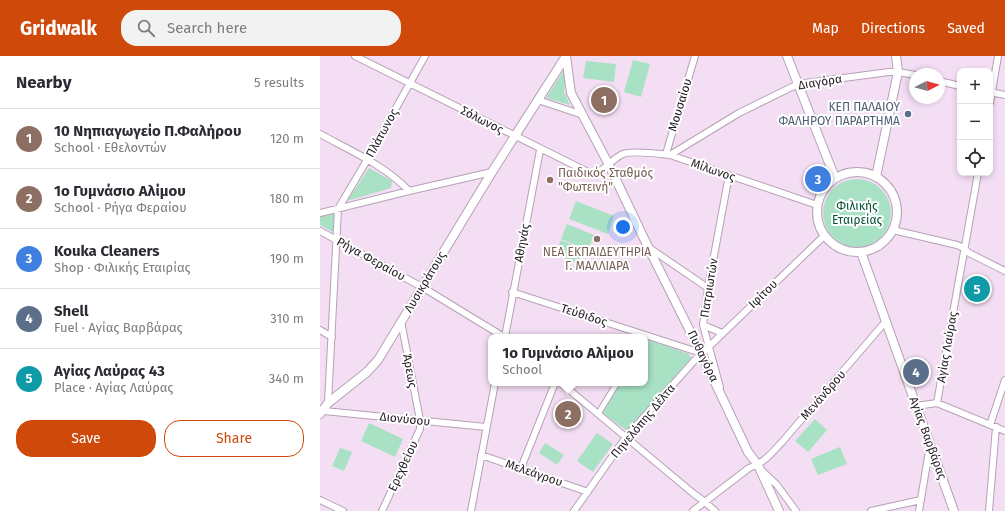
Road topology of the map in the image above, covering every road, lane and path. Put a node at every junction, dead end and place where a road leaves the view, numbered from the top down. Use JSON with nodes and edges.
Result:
{"nodes":[{"id":1,"x":355,"y":56,"type":"edge"},
{"id":2,"x":425,"y":56,"type":"edge"},
{"id":3,"x":566,"y":56,"type":"edge"},
{"id":4,"x":695,"y":56,"type":"edge"},
{"id":5,"x":787,"y":56,"type":"edge"},
{"id":6,"x":896,"y":56,"type":"edge"},
{"id":7,"x":998,"y":56,"type":"edge"},
{"id":8,"x":898,"y":72,"type":"junction"},
{"id":9,"x":909,"y":74,"type":"edge"},
{"id":10,"x":945,"y":82,"type":"edge"},
{"id":11,"x":993,"y":82,"type":"edge"},
{"id":12,"x":410,"y":84,"type":"junction"},
{"id":13,"x":798,"y":84,"type":"junction"},
{"id":14,"x":957,"y":85,"type":"edge"},
{"id":15,"x":993,"y":93,"type":"edge"},
{"id":16,"x":1005,"y":95,"type":"edge"},
{"id":17,"x":538,"y":100,"type":"junction"},
{"id":18,"x":583,"y":115,"type":"junction"},
{"id":19,"x":320,"y":134,"type":"edge"},
{"id":20,"x":515,"y":136,"type":"junction"},
{"id":21,"x":540,"y":150,"type":"junction"},
{"id":22,"x":668,"y":155,"type":"junction"},
{"id":23,"x":367,"y":160,"type":"junction"},
{"id":24,"x":609,"y":165,"type":"junction"},
{"id":25,"x":492,"y":172,"type":"junction"},
{"id":26,"x":729,"y":175,"type":"junction"},
{"id":27,"x":977,"y":176,"type":"edge"},
{"id":28,"x":876,"y":177,"type":"junction"},
{"id":29,"x":835,"y":178,"type":"junction"},
{"id":30,"x":409,"y":191,"type":"junction"},
{"id":31,"x":817,"y":205,"type":"junction"},
{"id":32,"x":338,"y":209,"type":"junction"},
{"id":33,"x":320,"y":213,"type":"edge"},
{"id":34,"x":893,"y":230,"type":"junction"},
{"id":35,"x":320,"y":231,"type":"edge"},
{"id":36,"x":824,"y":236,"type":"junction"},
{"id":37,"x":337,"y":241,"type":"junction"},
{"id":38,"x":648,"y":247,"type":"junction"},
{"id":39,"x":964,"y":248,"type":"junction"},
{"id":40,"x":861,"y":252,"type":"junction"},
{"id":41,"x":1005,"y":271,"type":"edge"},
{"id":42,"x":422,"y":287,"type":"junction"},
{"id":43,"x":708,"y":288,"type":"junction"},
{"id":44,"x":512,"y":292,"type":"junction"},
{"id":45,"x":401,"y":321,"type":"junction"},
{"id":46,"x":886,"y":321,"type":"junction"},
{"id":47,"x":703,"y":325,"type":"junction"},
{"id":48,"x":320,"y":330,"type":"edge"},
{"id":49,"x":722,"y":333,"type":"junction"},
{"id":50,"x":499,"y":334,"type":"edge"},
{"id":51,"x":505,"y":334,"type":"edge"},
{"id":52,"x":639,"y":334,"type":"edge"},
{"id":53,"x":332,"y":337,"type":"junction"},
{"id":54,"x":648,"y":337,"type":"edge"},
{"id":55,"x":709,"y":346,"type":"junction"},
{"id":56,"x":701,"y":353,"type":"junction"},
{"id":57,"x":1005,"y":380,"type":"edge"},
{"id":58,"x":494,"y":386,"type":"edge"},
{"id":59,"x":554,"y":386,"type":"edge"},
{"id":60,"x":565,"y":386,"type":"edge"},
{"id":61,"x":615,"y":386,"type":"edge"},
{"id":62,"x":724,"y":400,"type":"junction"},
{"id":63,"x":328,"y":403,"type":"junction"},
{"id":64,"x":937,"y":403,"type":"junction"},
{"id":65,"x":916,"y":406,"type":"junction"},
{"id":66,"x":322,"y":412,"type":"edge"},
{"id":67,"x":598,"y":414,"type":"junction"},
{"id":68,"x":420,"y":420,"type":"junction"},
{"id":69,"x":993,"y":426,"type":"junction"},
{"id":70,"x":486,"y":427,"type":"junction"},
{"id":71,"x":1005,"y":431,"type":"edge"},
{"id":72,"x":626,"y":438,"type":"junction"},
{"id":73,"x":930,"y":445,"type":"junction"},
{"id":74,"x":481,"y":454,"type":"junction"},
{"id":75,"x":758,"y":465,"type":"junction"},
{"id":76,"x":521,"y":468,"type":"junction"},
{"id":77,"x":588,"y":492,"type":"junction"},
{"id":78,"x":320,"y":500,"type":"edge"},
{"id":79,"x":921,"y":500,"type":"junction"},
{"id":80,"x":705,"y":502,"type":"junction"},
{"id":81,"x":473,"y":510,"type":"edge"},
{"id":82,"x":343,"y":511,"type":"edge"},
{"id":83,"x":382,"y":511,"type":"edge"},
{"id":84,"x":574,"y":511,"type":"edge"},
{"id":85,"x":694,"y":511,"type":"edge"},
{"id":86,"x":715,"y":511,"type":"edge"},
{"id":87,"x":779,"y":511,"type":"edge"},
{"id":88,"x":796,"y":511,"type":"edge"},
{"id":89,"x":871,"y":511,"type":"edge"},
{"id":90,"x":920,"y":511,"type":"edge"},
{"id":91,"x":954,"y":511,"type":"edge"},
{"id":92,"x":989,"y":511,"type":"edge"}],
"edges":[{"from":1,"to":12,"type":"street","name":"Σόλωνος"},
{"from":2,"to":12,"type":"street","name":"Πλάτωνος"},
{"from":3,"to":17,"type":"street","name":"Λυσικράτους"},
{"from":3,"to":18,"type":"street","name":"Πυθαγόρα"},
{"from":4,"to":22,"type":"street","name":"Μουσαίου"},
{"from":5,"to":13,"type":"street"},
{"from":6,"to":8,"type":"street"},
{"from":7,"to":11,"type":"street"},
{"from":8,"to":9,"type":"street","name":"Διαγόρα"},
{"from":8,"to":13,"type":"street","name":"Διαγόρα"},
{"from":8,"to":28,"type":"street"},
{"from":10,"to":14,"type":"street"},
{"from":12,"to":20,"type":"street","name":"Σόλωνος"},
{"from":12,"to":23,"type":"street","name":"Πλάτωνος"},
{"from":13,"to":22,"type":"street","name":"Διαγόρα"},
{"from":13,"to":29,"type":"street"},
{"from":15,"to":16,"type":"street"},
{"from":17,"to":18,"type":"street"},
{"from":17,"to":20,"type":"street","name":"Λυσικράτους"},
{"from":18,"to":24,"type":"street","name":"Πυθαγόρα"},
{"from":19,"to":23,"type":"street"},
{"from":20,"to":21,"type":"street","name":"Σόλωνος"},
{"from":20,"to":25,"type":"street","name":"Λυσικράτους"},
{"from":21,"to":24,"type":"street","name":"Σόλωνος"},
{"from":21,"to":44,"type":"street","name":"Αθηνάς"},
{"from":22,"to":24,"type":"street","name":"Μίλωνος"},
{"from":22,"to":26,"type":"street","name":"Μίλωνος"},
{"from":23,"to":30,"type":"street"},
{"from":23,"to":32,"type":"street","name":"Πλάτωνος"},
{"from":24,"to":38,"type":"street","name":"Πυθαγόρα"},
{"from":25,"to":30,"type":"street"},
{"from":25,"to":42,"type":"street","name":"Λυσικράτους"},
{"from":26,"to":31,"type":"street","name":"Μίλωνος"},
{"from":26,"to":43,"type":"street","name":"Πατριωτών"},
{"from":27,"to":39,"type":"street","name":"Αγίας Λαύρας"},
{"from":28,"to":29,"type":"street"},
{"from":28,"to":34,"type":"street"},
{"from":29,"to":31,"type":"street"},
{"from":30,"to":32,"type":"street"},
{"from":31,"to":36,"type":"street"},
{"from":32,"to":33,"type":"street"},
{"from":32,"to":37,"type":"street"},
{"from":34,"to":39,"type":"street"},
{"from":34,"to":40,"type":"street"},
{"from":35,"to":37,"type":"street","name":"Ρήγα Φεραίου"},
{"from":36,"to":40,"type":"street"},
{"from":36,"to":49,"type":"street","name":"Ιφίτου"},
{"from":37,"to":42,"type":"street","name":"Ρήγα Φεραίου"},
{"from":37,"to":53,"type":"street"},
{"from":38,"to":43,"type":"street"},
{"from":38,"to":56,"type":"street","name":"Πυθαγόρα"},
{"from":39,"to":41,"type":"street"},
{"from":39,"to":64,"type":"street","name":"Αγίας Λαύρας"},
{"from":40,"to":46,"type":"street","name":"Αγίας Βαρβάρας"},
{"from":42,"to":45,"type":"street","name":"Λυσικράτους"},
{"from":42,"to":50,"type":"street","name":"Ρήγα Φεραίου"},
{"from":43,"to":47,"type":"street","name":"Πατριωτών"},
{"from":44,"to":51,"type":"street","name":"Αθηνάς"},
{"from":44,"to":52,"type":"street","name":"Τεύθιδος"},
{"from":45,"to":63,"type":"street","name":"Λυσικράτους"},
{"from":45,"to":68,"type":"street","name":"Άρεως"},
{"from":46,"to":65,"type":"street","name":"Αγίας Βαρβάρας"},
{"from":46,"to":75,"type":"street","name":"Μενάνδρου"},
{"from":47,"to":49,"type":"street","name":"Πυθαγόρα"},
{"from":47,"to":55,"type":"street","name":"Πατριωτών"},
{"from":48,"to":53,"type":"street"},
{"from":49,"to":55,"type":"street","name":"Ιφίτου"},
{"from":53,"to":63,"type":"street"},
{"from":54,"to":56,"type":"street","name":"Τεύθιδος"},
{"from":55,"to":56,"type":"street","name":"Ιφίτου"},
{"from":55,"to":62,"type":"street","name":"Πατριωτών"},
{"from":56,"to":62,"type":"street","name":"Πυθαγόρα"},
{"from":56,"to":72,"type":"street","name":"Πηνελόπης Δέλτα"},
{"from":57,"to":69,"type":"street"},
{"from":58,"to":70,"type":"street"},
{"from":59,"to":76,"type":"street"},
{"from":60,"to":67,"type":"street"},
{"from":61,"to":67,"type":"street"},
{"from":62,"to":75,"type":"street","name":"Πυθαγόρα"},
{"from":63,"to":66,"type":"street","name":"Λυσικράτους"},
{"from":64,"to":65,"type":"street"},
{"from":64,"to":69,"type":"street"},
{"from":65,"to":73,"type":"street","name":"Αγίας Βαρβάρας"},
{"from":66,"to":68,"type":"street","name":"Διονύσου"},
{"from":67,"to":72,"type":"street"},
{"from":68,"to":70,"type":"street","name":"Διονύσου"},
{"from":68,"to":83,"type":"street","name":"Ερεχθείου"},
{"from":69,"to":71,"type":"street"},
{"from":69,"to":92,"type":"street"},
{"from":70,"to":74,"type":"street"},
{"from":72,"to":77,"type":"street","name":"Πηνελόπης Δέλτα"},
{"from":72,"to":80,"type":"street"},
{"from":73,"to":79,"type":"street"},
{"from":73,"to":91,"type":"street","name":"Αγίας Βαρβάρας"},
{"from":74,"to":76,"type":"street","name":"Μελεάγρου"},
{"from":74,"to":81,"type":"street"},
{"from":75,"to":80,"type":"street","name":"Μενάνδρου"},
{"from":75,"to":87,"type":"street","name":"Πυθαγόρα"},
{"from":75,"to":88,"type":"street","name":"Πυθαγόρα"},
{"from":76,"to":77,"type":"street","name":"Μελεάγρου"},
{"from":77,"to":84,"type":"street","name":"Πηνελόπης Δέλτα"},
{"from":78,"to":82,"type":"street"},
{"from":79,"to":89,"type":"street"},
{"from":79,"to":90,"type":"street"},
{"from":80,"to":85,"type":"street","name":"Μενάνδρου"},
{"from":80,"to":86,"type":"street"}]}
